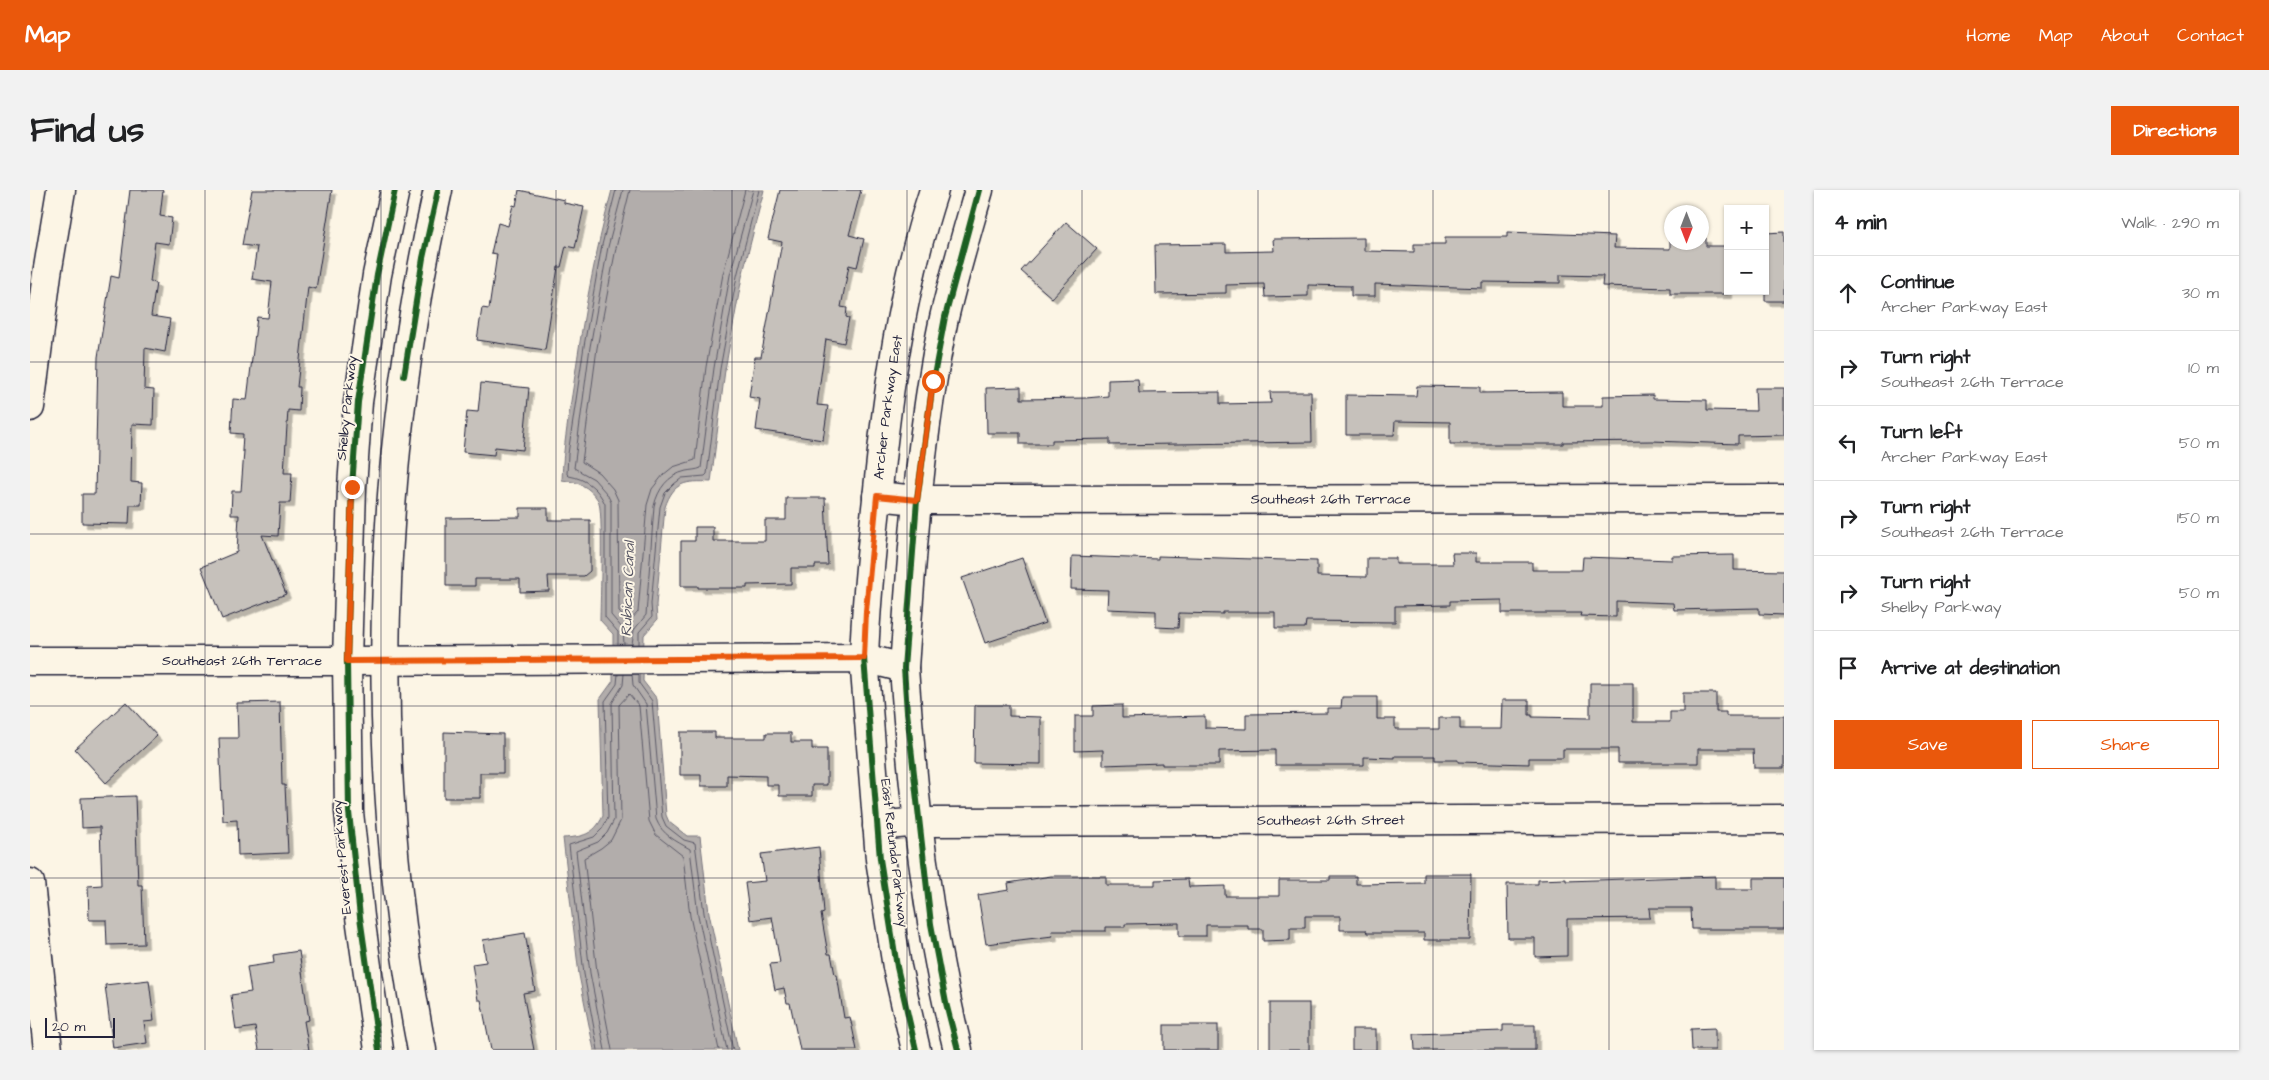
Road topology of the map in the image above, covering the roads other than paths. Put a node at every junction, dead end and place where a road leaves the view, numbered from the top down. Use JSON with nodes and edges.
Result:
{"nodes":[{"id":1,"x":61,"y":190,"type":"edge"},
{"id":2,"x":395,"y":190,"type":"edge"},
{"id":3,"x":438,"y":190,"type":"edge"},
{"id":4,"x":934,"y":190,"type":"edge"},
{"id":5,"x":979,"y":190,"type":"edge"},
{"id":6,"x":30,"y":407,"type":"edge"},
{"id":7,"x":877,"y":496,"type":"junction"},
{"id":8,"x":1784,"y":499,"type":"edge"},
{"id":9,"x":917,"y":500,"type":"junction"},
{"id":10,"x":864,"y":658,"type":"junction"},
{"id":11,"x":30,"y":661,"type":"edge"},
{"id":12,"x":347,"y":661,"type":"junction"},
{"id":13,"x":384,"y":661,"type":"junction"},
{"id":14,"x":904,"y":668,"type":"junction"},
{"id":15,"x":1784,"y":820,"type":"edge"},
{"id":16,"x":919,"y":822,"type":"junction"},
{"id":17,"x":877,"y":826,"type":"junction"},
{"id":18,"x":30,"y":883,"type":"edge"},
{"id":19,"x":48,"y":1050,"type":"edge"},
{"id":20,"x":379,"y":1050,"type":"edge"},
{"id":21,"x":422,"y":1050,"type":"edge"},
{"id":22,"x":916,"y":1050,"type":"edge"},
{"id":23,"x":958,"y":1050,"type":"edge"}],
"edges":[{"from":1,"to":6,"type":"street"},
{"from":2,"to":12,"type":"street","name":"Shelby Parkway"},
{"from":3,"to":13,"type":"street"},
{"from":4,"to":7,"type":"street","name":"Archer Parkway East"},
{"from":5,"to":9,"type":"street"},
{"from":7,"to":9,"type":"street","name":"Southeast 26th Terrace"},
{"from":7,"to":10,"type":"street","name":"Archer Parkway East"},
{"from":8,"to":9,"type":"street","name":"Southeast 26th Terrace"},
{"from":9,"to":14,"type":"street"},
{"from":10,"to":13,"type":"street","name":"Southeast 26th Terrace"},
{"from":10,"to":14,"type":"street","name":"Southeast 26th Terrace"},
{"from":10,"to":17,"type":"street","name":"East Retunda Parkway"},
{"from":11,"to":12,"type":"street","name":"Southeast 26th Terrace"},
{"from":12,"to":13,"type":"street","name":"Southeast 26th Terrace"},
{"from":12,"to":20,"type":"street","name":"Everest Parkway"},
{"from":13,"to":21,"type":"street"},
{"from":14,"to":16,"type":"street","name":"East Retunda Parkway"},
{"from":15,"to":16,"type":"street","name":"Southeast 26th Street"},
{"from":16,"to":17,"type":"street","name":"Southeast 26th Street"},
{"from":16,"to":23,"type":"street","name":"East Retunda Parkway"},
{"from":17,"to":22,"type":"street","name":"East Retunda Parkway"},
{"from":18,"to":19,"type":"street"}]}
